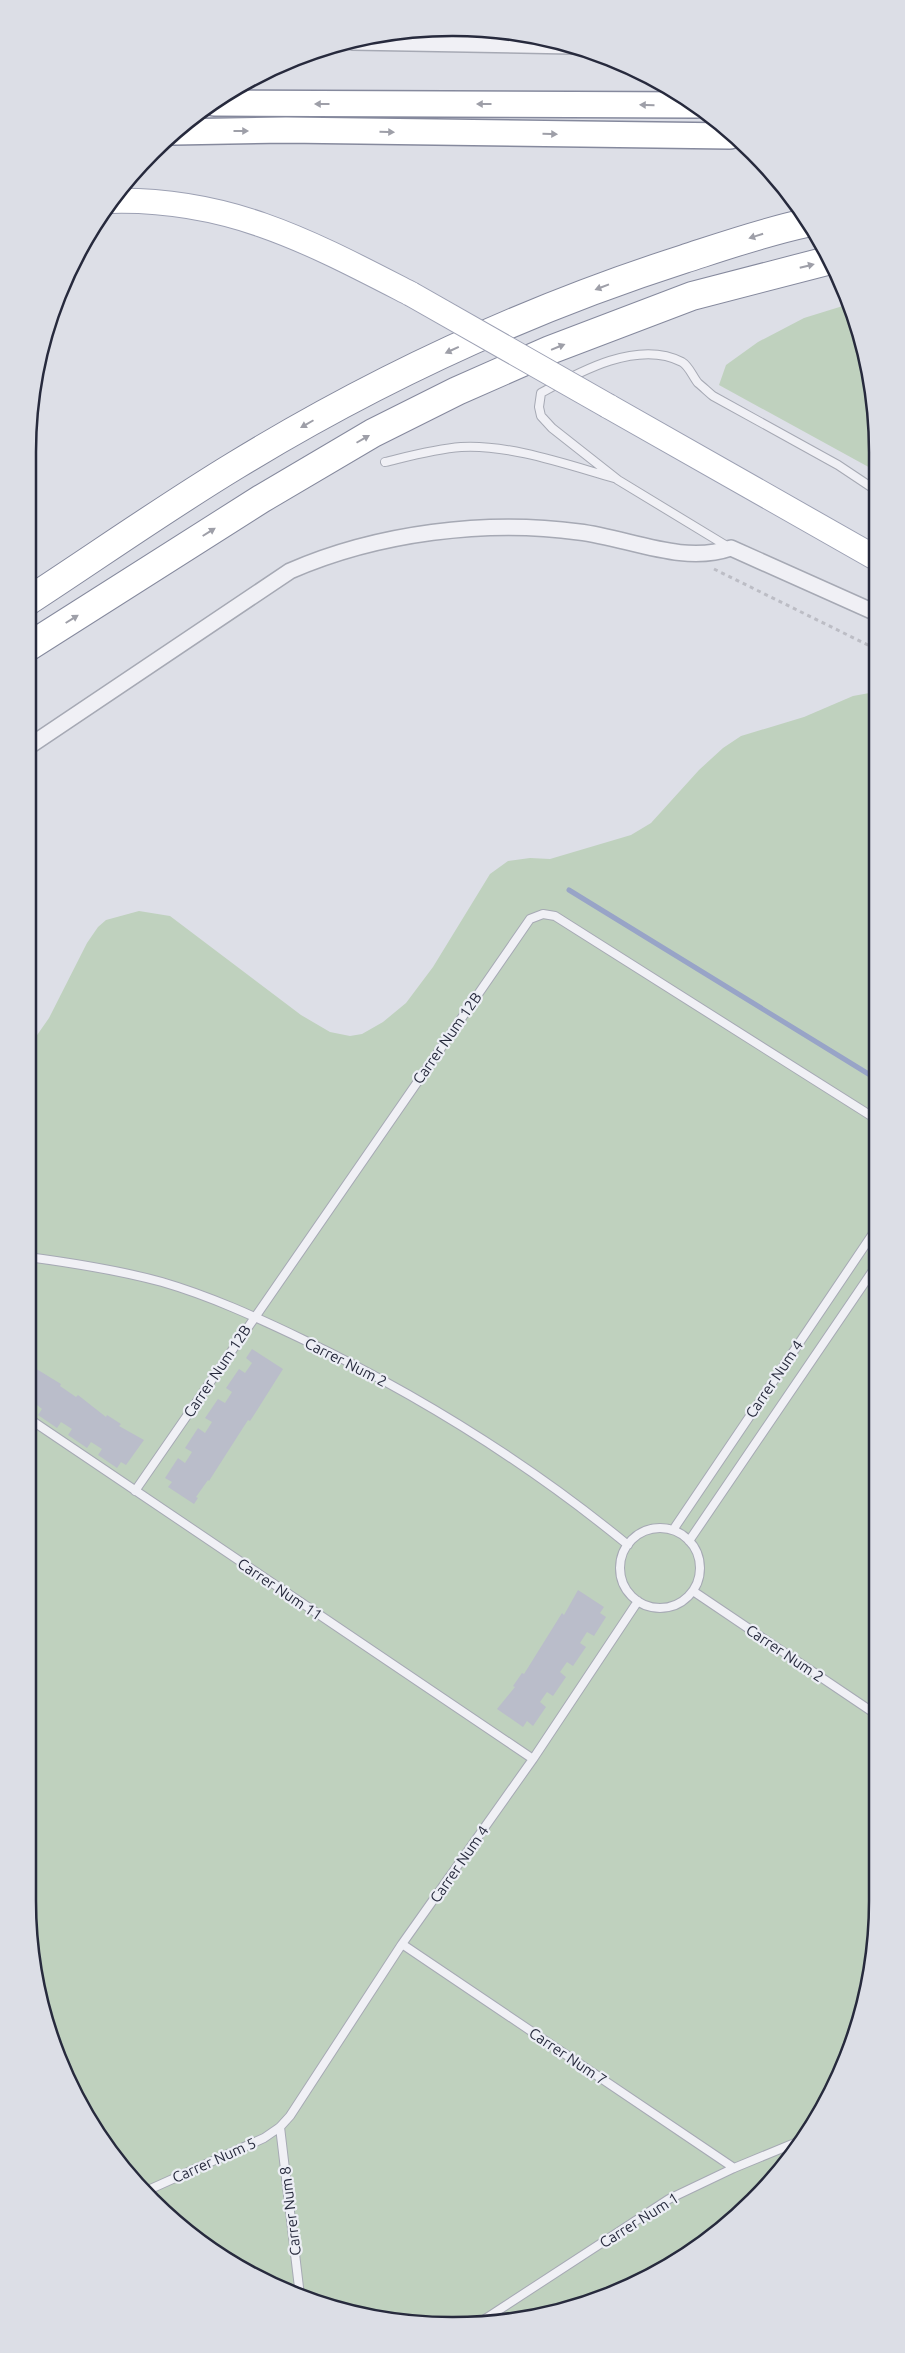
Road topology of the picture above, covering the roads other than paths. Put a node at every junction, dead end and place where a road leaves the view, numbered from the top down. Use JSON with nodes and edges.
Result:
{"nodes":[{"id":1,"x":381,"y":43,"type":"edge"},
{"id":2,"x":540,"y":45,"type":"edge"},
{"id":3,"x":226,"y":103,"type":"edge"},
{"id":4,"x":682,"y":105,"type":"edge"},
{"id":5,"x":188,"y":131,"type":"edge"},
{"id":6,"x":722,"y":136,"type":"edge"},
{"id":7,"x":120,"y":201,"type":"edge"},
{"id":8,"x":801,"y":224,"type":"edge"},
{"id":9,"x":823,"y":262,"type":"edge"},
{"id":10,"x":386,"y":462,"type":"dead end"},
{"id":11,"x":618,"y":480,"type":"junction"},
{"id":12,"x":869,"y":486,"type":"edge"},
{"id":13,"x":731,"y":548,"type":"junction"},
{"id":14,"x":869,"y":555,"type":"edge"},
{"id":15,"x":36,"y":596,"type":"edge"},
{"id":16,"x":869,"y":610,"type":"edge"},
{"id":17,"x":36,"y":642,"type":"edge"},
{"id":18,"x":36,"y":742,"type":"edge"},
{"id":19,"x":869,"y":1115,"type":"edge"},
{"id":20,"x":869,"y":1239,"type":"edge"},
{"id":21,"x":36,"y":1258,"type":"edge"},
{"id":22,"x":869,"y":1276,"type":"edge"},
{"id":23,"x":255,"y":1317,"type":"junction"},
{"id":24,"x":36,"y":1424,"type":"edge"},
{"id":25,"x":135,"y":1492,"type":"junction"},
{"id":26,"x":673,"y":1530,"type":"junction"},
{"id":27,"x":689,"y":1541,"type":"junction"},
{"id":28,"x":628,"y":1545,"type":"junction"},
{"id":29,"x":693,"y":1591,"type":"junction"},
{"id":30,"x":638,"y":1601,"type":"junction"},
{"id":31,"x":869,"y":1710,"type":"edge"},
{"id":32,"x":533,"y":1759,"type":"junction"},
{"id":33,"x":402,"y":1944,"type":"junction"},
{"id":34,"x":280,"y":2126,"type":"junction"},
{"id":35,"x":789,"y":2145,"type":"edge"},
{"id":36,"x":734,"y":2168,"type":"junction"},
{"id":37,"x":152,"y":2188,"type":"edge"},
{"id":38,"x":299,"y":2287,"type":"edge"},
{"id":39,"x":492,"y":2315,"type":"edge"}],
"edges":[{"from":1,"to":2,"type":"street"},
{"from":4,"to":3,"type":"highway","one_way":true},
{"from":5,"to":6,"type":"highway","one_way":true},
{"from":7,"to":14,"type":"main road","bridge":true},
{"from":8,"to":15,"type":"highway","one_way":true},
{"from":17,"to":9,"type":"highway","one_way":true},
{"from":10,"to":11,"type":"lane"},
{"from":11,"to":12,"type":"lane"},
{"from":11,"to":13,"type":"lane"},
{"from":13,"to":16,"type":"street"},
{"from":13,"to":18,"type":"street"},
{"from":19,"to":23,"type":"lane","name":"Carrer Num 12B"},
{"from":20,"to":26,"type":"lane","name":"Carrer Num 4"},
{"from":21,"to":23,"type":"lane","name":"Carrer Num 2"},
{"from":22,"to":27,"type":"lane","name":"Carrer Num 4"},
{"from":23,"to":25,"type":"lane","name":"Carrer Num 12B"},
{"from":23,"to":28,"type":"lane","name":"Carrer Num 2"},
{"from":24,"to":25,"type":"lane","name":"Carrer Num 11"},
{"from":25,"to":32,"type":"lane","name":"Carrer Num 11"},
{"from":26,"to":27,"type":"lane"},
{"from":26,"to":28,"type":"lane"},
{"from":27,"to":29,"type":"lane"},
{"from":28,"to":30,"type":"lane"},
{"from":29,"to":30,"type":"lane"},
{"from":29,"to":31,"type":"lane","name":"Carrer Num 2"},
{"from":30,"to":32,"type":"lane","name":"Carrer Num 4"},
{"from":32,"to":33,"type":"lane","name":"Carrer Num 4"},
{"from":33,"to":34,"type":"lane","name":"Carrer Num 4"},
{"from":33,"to":36,"type":"lane","name":"Carrer Num 7"},
{"from":34,"to":37,"type":"lane","name":"Carrer Num 5"},
{"from":34,"to":38,"type":"lane","name":"Carrer Num 8"},
{"from":35,"to":36,"type":"lane","name":"Carrer Num 1"},
{"from":36,"to":39,"type":"lane","name":"Carrer Num 1"}]}
